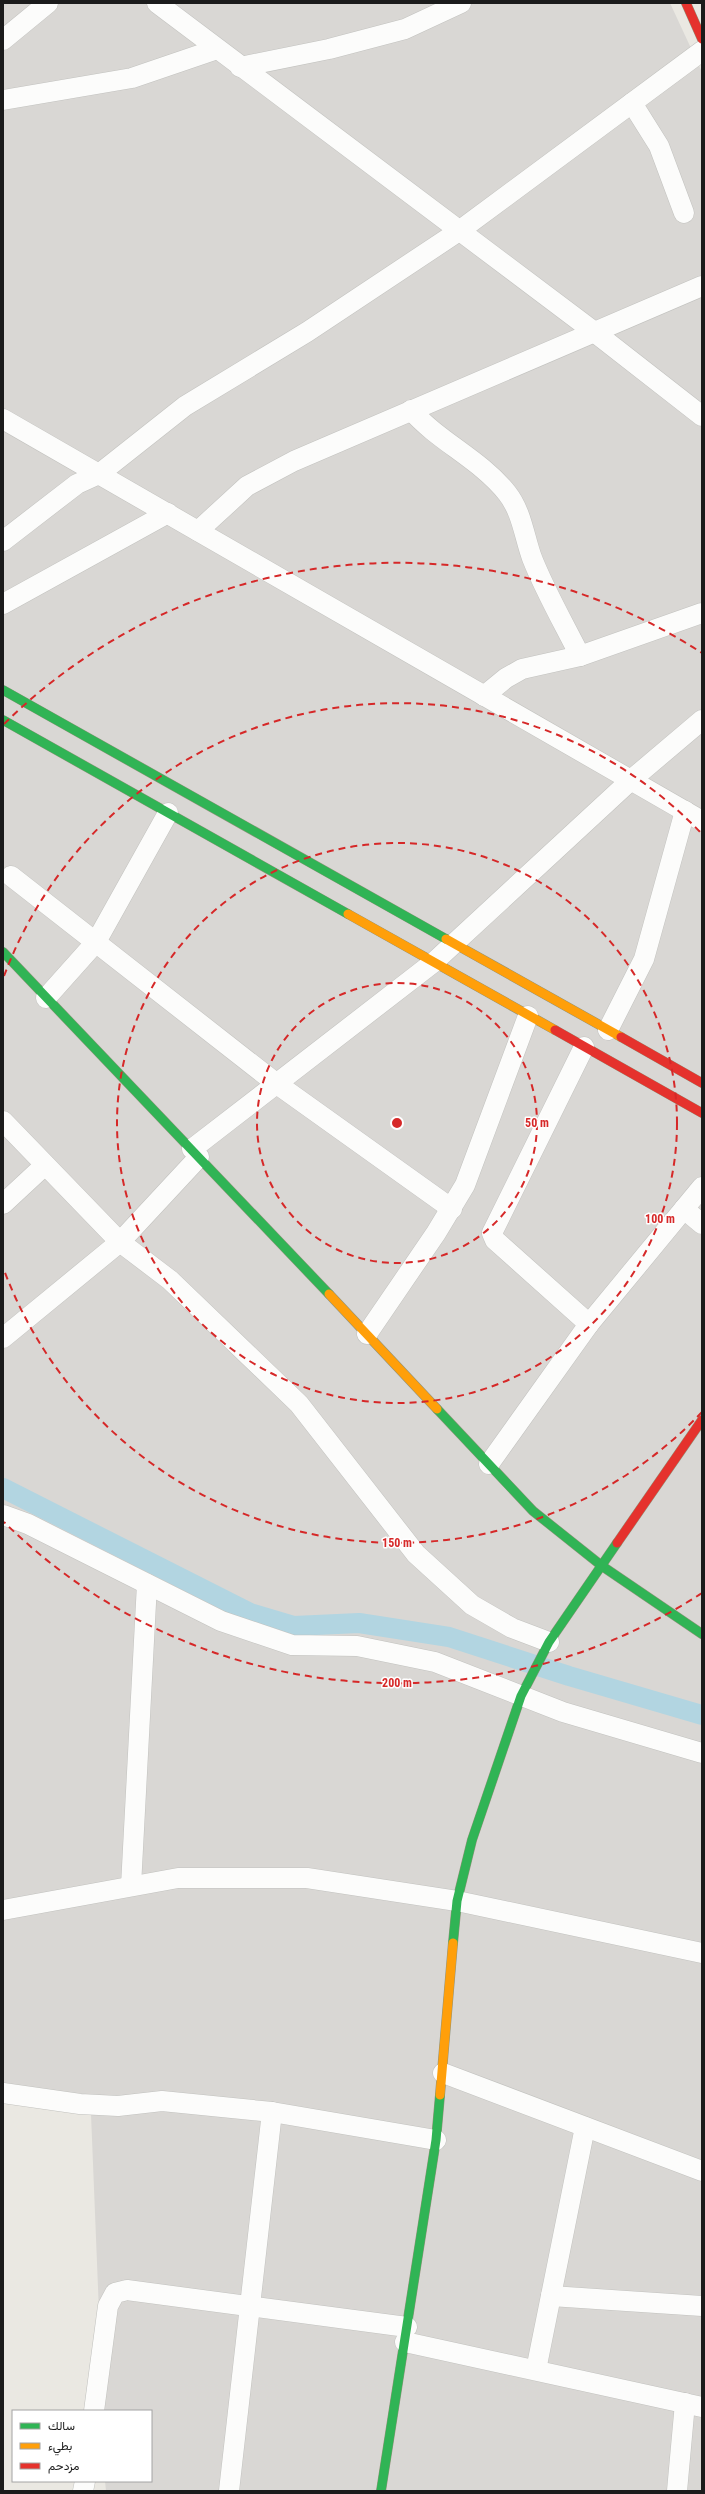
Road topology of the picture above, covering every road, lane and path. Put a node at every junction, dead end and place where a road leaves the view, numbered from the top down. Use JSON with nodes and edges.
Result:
{"nodes":[{"id":1,"x":48,"y":3,"type":"edge"},
{"id":2,"x":157,"y":3,"type":"edge"},
{"id":3,"x":461,"y":3,"type":"edge"},
{"id":4,"x":686,"y":3,"type":"edge"},
{"id":5,"x":702,"y":39,"type":"edge"},
{"id":6,"x":3,"y":40,"type":"edge"},
{"id":7,"x":217,"y":49,"type":"junction"},
{"id":8,"x":702,"y":51,"type":"edge"},
{"id":9,"x":240,"y":67,"type":"junction"},
{"id":10,"x":3,"y":100,"type":"edge"},
{"id":11,"x":632,"y":103,"type":"junction"},
{"id":12,"x":684,"y":213,"type":"dead end"},
{"id":13,"x":459,"y":231,"type":"junction"},
{"id":14,"x":702,"y":286,"type":"edge"},
{"id":15,"x":593,"y":331,"type":"junction"},
{"id":16,"x":411,"y":410,"type":"junction"},
{"id":17,"x":702,"y":416,"type":"edge"},
{"id":18,"x":3,"y":419,"type":"edge"},
{"id":19,"x":99,"y":474,"type":"junction"},
{"id":20,"x":168,"y":513,"type":"junction"},
{"id":21,"x":198,"y":531,"type":"junction"},
{"id":22,"x":3,"y":541,"type":"edge"},
{"id":23,"x":3,"y":604,"type":"edge"},
{"id":24,"x":702,"y":613,"type":"edge"},
{"id":25,"x":580,"y":656,"type":"junction"},
{"id":26,"x":3,"y":690,"type":"edge"},
{"id":27,"x":484,"y":696,"type":"junction"},
{"id":28,"x":3,"y":720,"type":"edge"},
{"id":29,"x":702,"y":720,"type":"edge"},
{"id":30,"x":631,"y":780,"type":"junction"},
{"id":31,"x":685,"y":811,"type":"junction"},
{"id":32,"x":168,"y":813,"type":"junction"},
{"id":33,"x":702,"y":821,"type":"edge"},
{"id":34,"x":11,"y":876,"type":"dead end"},
{"id":35,"x":96,"y":942,"type":"junction"},
{"id":36,"x":455,"y":944,"type":"junction"},
{"id":37,"x":3,"y":952,"type":"edge"},
{"id":38,"x":434,"y":962,"type":"junction"},
{"id":39,"x":46,"y":998,"type":"junction"},
{"id":40,"x":528,"y":1016,"type":"junction"},
{"id":41,"x":608,"y":1030,"type":"junction"},
{"id":42,"x":584,"y":1047,"type":"junction"},
{"id":43,"x":702,"y":1083,"type":"edge"},
{"id":44,"x":277,"y":1084,"type":"junction"},
{"id":45,"x":702,"y":1113,"type":"edge"},
{"id":46,"x":3,"y":1121,"type":"edge"},
{"id":47,"x":196,"y":1153,"type":"junction"},
{"id":48,"x":45,"y":1165,"type":"junction"},
{"id":49,"x":702,"y":1187,"type":"edge"},
{"id":50,"x":3,"y":1204,"type":"edge"},
{"id":51,"x":452,"y":1209,"type":"junction"},
{"id":52,"x":684,"y":1209,"type":"junction"},
{"id":53,"x":702,"y":1224,"type":"edge"},
{"id":54,"x":120,"y":1242,"type":"junction"},
{"id":55,"x":589,"y":1324,"type":"junction"},
{"id":56,"x":367,"y":1334,"type":"junction"},
{"id":57,"x":3,"y":1338,"type":"edge"},
{"id":58,"x":702,"y":1420,"type":"edge"},
{"id":59,"x":489,"y":1464,"type":"junction"},
{"id":60,"x":3,"y":1515,"type":"edge"},
{"id":61,"x":602,"y":1566,"type":"junction"},
{"id":62,"x":147,"y":1584,"type":"junction"},
{"id":63,"x":702,"y":1634,"type":"edge"},
{"id":64,"x":549,"y":1642,"type":"junction"},
{"id":65,"x":521,"y":1696,"type":"junction"},
{"id":66,"x":702,"y":1753,"type":"edge"},
{"id":67,"x":131,"y":1886,"type":"junction"},
{"id":68,"x":457,"y":1901,"type":"junction"},
{"id":69,"x":3,"y":1910,"type":"edge"},
{"id":70,"x":702,"y":1953,"type":"edge"},
{"id":71,"x":443,"y":2073,"type":"junction"},
{"id":72,"x":3,"y":2093,"type":"edge"},
{"id":73,"x":272,"y":2112,"type":"junction"},
{"id":74,"x":585,"y":2127,"type":"junction"},
{"id":75,"x":436,"y":2140,"type":"junction"},
{"id":76,"x":702,"y":2170,"type":"edge"},
{"id":77,"x":551,"y":2296,"type":"junction"},
{"id":78,"x":250,"y":2306,"type":"junction"},
{"id":79,"x":702,"y":2306,"type":"edge"},
{"id":80,"x":406,"y":2335,"type":"junction"},
{"id":81,"x":536,"y":2370,"type":"junction"},
{"id":82,"x":694,"y":2405,"type":"edge"},
{"id":83,"x":94,"y":2410,"type":"edge"},
{"id":84,"x":229,"y":2491,"type":"edge"},
{"id":85,"x":381,"y":2491,"type":"edge"},
{"id":86,"x":677,"y":2491,"type":"edge"}],
"edges":[{"from":1,"to":6,"type":"street"},
{"from":2,"to":7,"type":"street"},
{"from":3,"to":9,"type":"street"},
{"from":4,"to":5,"type":"street"},
{"from":7,"to":9,"type":"street"},
{"from":7,"to":10,"type":"street"},
{"from":8,"to":11,"type":"street"},
{"from":9,"to":13,"type":"street"},
{"from":11,"to":12,"type":"street"},
{"from":11,"to":13,"type":"street"},
{"from":13,"to":15,"type":"street"},
{"from":13,"to":19,"type":"street"},
{"from":14,"to":15,"type":"street"},
{"from":15,"to":16,"type":"street"},
{"from":15,"to":17,"type":"street"},
{"from":16,"to":21,"type":"street"},
{"from":16,"to":25,"type":"street"},
{"from":18,"to":19,"type":"street"},
{"from":19,"to":20,"type":"street"},
{"from":19,"to":22,"type":"street"},
{"from":20,"to":21,"type":"street"},
{"from":20,"to":23,"type":"street"},
{"from":21,"to":27,"type":"street"},
{"from":24,"to":25,"type":"street"},
{"from":25,"to":27,"type":"street"},
{"from":26,"to":36,"type":"street"},
{"from":27,"to":30,"type":"street"},
{"from":28,"to":32,"type":"street"},
{"from":29,"to":30,"type":"street"},
{"from":30,"to":31,"type":"street"},
{"from":30,"to":36,"type":"street"},
{"from":31,"to":33,"type":"street"},
{"from":31,"to":41,"type":"street"},
{"from":32,"to":35,"type":"street"},
{"from":32,"to":38,"type":"street"},
{"from":34,"to":35,"type":"street"},
{"from":35,"to":39,"type":"street"},
{"from":35,"to":44,"type":"street"},
{"from":36,"to":38,"type":"street"},
{"from":36,"to":41,"type":"street"},
{"from":37,"to":39,"type":"street"},
{"from":38,"to":40,"type":"street"},
{"from":38,"to":44,"type":"street"},
{"from":39,"to":47,"type":"street"},
{"from":40,"to":42,"type":"street"},
{"from":40,"to":51,"type":"street"},
{"from":41,"to":43,"type":"street"},
{"from":42,"to":45,"type":"street"},
{"from":42,"to":55,"type":"street"},
{"from":44,"to":47,"type":"street"},
{"from":44,"to":51,"type":"street"},
{"from":46,"to":48,"type":"street"},
{"from":47,"to":54,"type":"street"},
{"from":47,"to":56,"type":"street"},
{"from":48,"to":50,"type":"street"},
{"from":48,"to":54,"type":"street"},
{"from":49,"to":52,"type":"street"},
{"from":51,"to":56,"type":"street"},
{"from":52,"to":53,"type":"street"},
{"from":52,"to":55,"type":"street"},
{"from":54,"to":57,"type":"street"},
{"from":54,"to":64,"type":"street"},
{"from":55,"to":59,"type":"street"},
{"from":56,"to":59,"type":"street"},
{"from":58,"to":61,"type":"street"},
{"from":59,"to":61,"type":"street"},
{"from":60,"to":62,"type":"street"},
{"from":61,"to":63,"type":"street"},
{"from":61,"to":64,"type":"street"},
{"from":62,"to":65,"type":"street"},
{"from":62,"to":67,"type":"street"},
{"from":64,"to":65,"type":"street"},
{"from":65,"to":66,"type":"street"},
{"from":65,"to":68,"type":"street"},
{"from":67,"to":68,"type":"street"},
{"from":67,"to":69,"type":"street"},
{"from":68,"to":70,"type":"street"},
{"from":68,"to":71,"type":"street"},
{"from":71,"to":74,"type":"street"},
{"from":71,"to":75,"type":"street"},
{"from":72,"to":73,"type":"street"},
{"from":73,"to":75,"type":"street"},
{"from":73,"to":78,"type":"street"},
{"from":74,"to":76,"type":"street"},
{"from":74,"to":77,"type":"street"},
{"from":75,"to":80,"type":"street"},
{"from":77,"to":79,"type":"street"},
{"from":77,"to":81,"type":"street"},
{"from":78,"to":80,"type":"street"},
{"from":78,"to":83,"type":"street"},
{"from":78,"to":84,"type":"street"},
{"from":80,"to":81,"type":"street"},
{"from":80,"to":85,"type":"street"},
{"from":81,"to":82,"type":"street"},
{"from":82,"to":86,"type":"street"}]}
